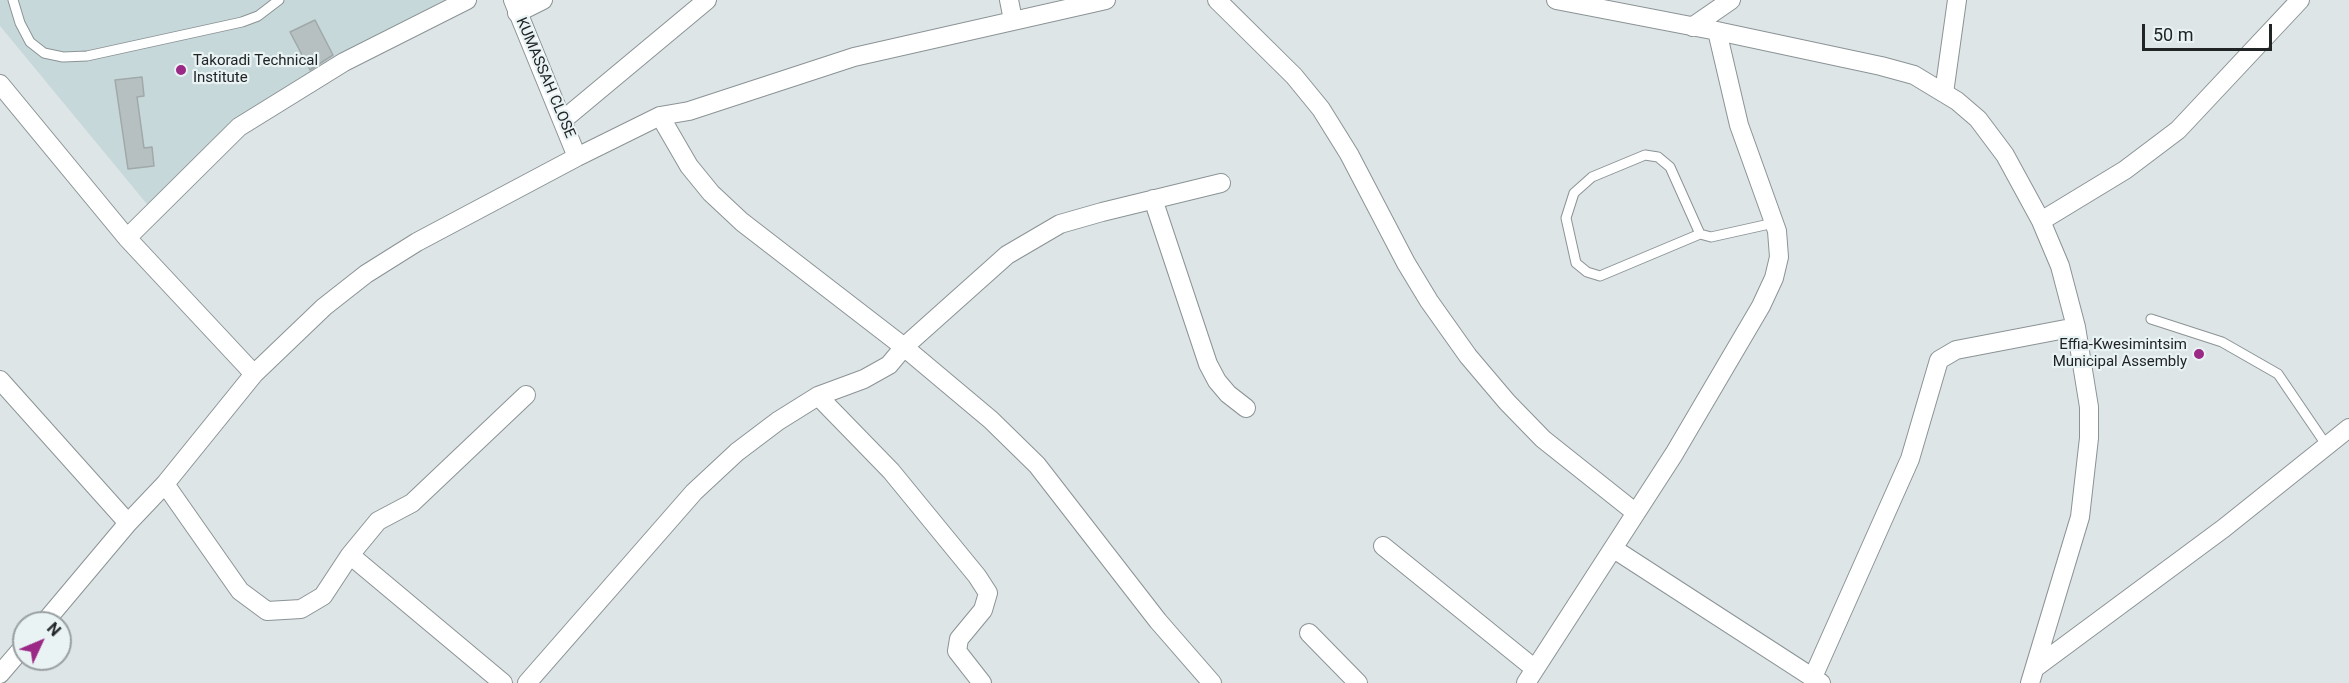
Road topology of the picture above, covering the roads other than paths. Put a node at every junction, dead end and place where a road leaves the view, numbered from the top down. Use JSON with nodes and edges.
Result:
{"nodes":[{"id":1,"x":13,"y":0,"type":"edge"},
{"id":2,"x":279,"y":0,"type":"edge"},
{"id":3,"x":467,"y":0,"type":"edge"},
{"id":4,"x":543,"y":0,"type":"edge"},
{"id":5,"x":707,"y":0,"type":"edge"},
{"id":6,"x":1009,"y":0,"type":"edge"},
{"id":7,"x":1106,"y":0,"type":"edge"},
{"id":8,"x":1217,"y":0,"type":"edge"},
{"id":9,"x":1556,"y":0,"type":"edge"},
{"id":10,"x":1731,"y":0,"type":"edge"},
{"id":11,"x":1956,"y":0,"type":"edge"},
{"id":12,"x":2300,"y":0,"type":"edge"},
{"id":13,"x":515,"y":6,"type":"edge"},
{"id":14,"x":1013,"y":20,"type":"junction"},
{"id":15,"x":1692,"y":27,"type":"junction"},
{"id":16,"x":1717,"y":31,"type":"junction"},
{"id":17,"x":0,"y":84,"type":"edge"},
{"id":18,"x":1944,"y":93,"type":"junction"},
{"id":19,"x":660,"y":116,"type":"junction"},
{"id":20,"x":563,"y":120,"type":"junction"},
{"id":21,"x":577,"y":157,"type":"junction"},
{"id":22,"x":1221,"y":183,"type":"dead end"},
{"id":23,"x":1153,"y":199,"type":"junction"},
{"id":24,"x":2041,"y":220,"type":"junction"},
{"id":25,"x":1774,"y":223,"type":"junction"},
{"id":26,"x":1700,"y":234,"type":"junction"},
{"id":27,"x":127,"y":238,"type":"junction"},
{"id":28,"x":2151,"y":319,"type":"dead end"},
{"id":29,"x":2076,"y":327,"type":"junction"},
{"id":30,"x":904,"y":347,"type":"junction"},
{"id":31,"x":254,"y":374,"type":"junction"},
{"id":32,"x":0,"y":380,"type":"edge"},
{"id":33,"x":526,"y":395,"type":"dead end"},
{"id":34,"x":818,"y":396,"type":"junction"},
{"id":35,"x":1246,"y":408,"type":"dead end"},
{"id":36,"x":2349,"y":428,"type":"edge"},
{"id":37,"x":2327,"y":446,"type":"junction"},
{"id":38,"x":165,"y":484,"type":"junction"},
{"id":39,"x":1636,"y":513,"type":"junction"},
{"id":40,"x":128,"y":523,"type":"junction"},
{"id":41,"x":1383,"y":546,"type":"dead end"},
{"id":42,"x":1614,"y":549,"type":"junction"},
{"id":43,"x":350,"y":555,"type":"junction"},
{"id":44,"x":54,"y":611,"type":"edge"},
{"id":45,"x":1309,"y":633,"type":"dead end"},
{"id":46,"x":12,"y":660,"type":"edge"},
{"id":47,"x":0,"y":674,"type":"edge"},
{"id":48,"x":1531,"y":676,"type":"edge"},
{"id":49,"x":2032,"y":679,"type":"edge"},
{"id":50,"x":1817,"y":680,"type":"edge"},
{"id":51,"x":503,"y":683,"type":"edge"},
{"id":52,"x":527,"y":683,"type":"edge"},
{"id":53,"x":981,"y":683,"type":"edge"},
{"id":54,"x":1212,"y":683,"type":"edge"},
{"id":55,"x":1358,"y":683,"type":"edge"}],
"edges":[{"from":1,"to":2,"type":"lane"},
{"from":3,"to":27,"type":"street"},
{"from":4,"to":13,"type":"street"},
{"from":5,"to":20,"type":"street"},
{"from":6,"to":14,"type":"street"},
{"from":7,"to":14,"type":"street"},
{"from":8,"to":39,"type":"street"},
{"from":9,"to":15,"type":"street"},
{"from":10,"to":15,"type":"street"},
{"from":11,"to":18,"type":"street"},
{"from":12,"to":24,"type":"street"},
{"from":13,"to":20,"type":"street","name":"KUMASSAH CLOSE"},
{"from":14,"to":19,"type":"street"},
{"from":15,"to":16,"type":"street"},
{"from":16,"to":18,"type":"street"},
{"from":16,"to":25,"type":"street"},
{"from":17,"to":27,"type":"street"},
{"from":18,"to":24,"type":"street"},
{"from":19,"to":21,"type":"street"},
{"from":19,"to":30,"type":"street"},
{"from":20,"to":21,"type":"street","name":"KUMASSAH CLOSE"},
{"from":21,"to":31,"type":"street"},
{"from":22,"to":23,"type":"street"},
{"from":23,"to":30,"type":"street"},
{"from":23,"to":35,"type":"street"},
{"from":24,"to":29,"type":"street"},
{"from":25,"to":26,"type":"lane"},
{"from":25,"to":39,"type":"street"},
{"from":26,"to":26,"type":"lane"},
{"from":27,"to":31,"type":"street"},
{"from":28,"to":37,"type":"lane"},
{"from":29,"to":49,"type":"street"},
{"from":29,"to":50,"type":"street"},
{"from":30,"to":34,"type":"street"},
{"from":30,"to":54,"type":"street"},
{"from":31,"to":38,"type":"street"},
{"from":32,"to":40,"type":"street"},
{"from":33,"to":43,"type":"street"},
{"from":34,"to":52,"type":"street"},
{"from":34,"to":53,"type":"street"},
{"from":36,"to":37,"type":"street"},
{"from":37,"to":49,"type":"street"},
{"from":38,"to":40,"type":"street"},
{"from":38,"to":43,"type":"street"},
{"from":39,"to":42,"type":"street"},
{"from":40,"to":44,"type":"street"},
{"from":41,"to":48,"type":"street"},
{"from":42,"to":48,"type":"street"},
{"from":42,"to":50,"type":"street"},
{"from":43,"to":51,"type":"street"},
{"from":45,"to":55,"type":"street"},
{"from":46,"to":47,"type":"street"}]}
